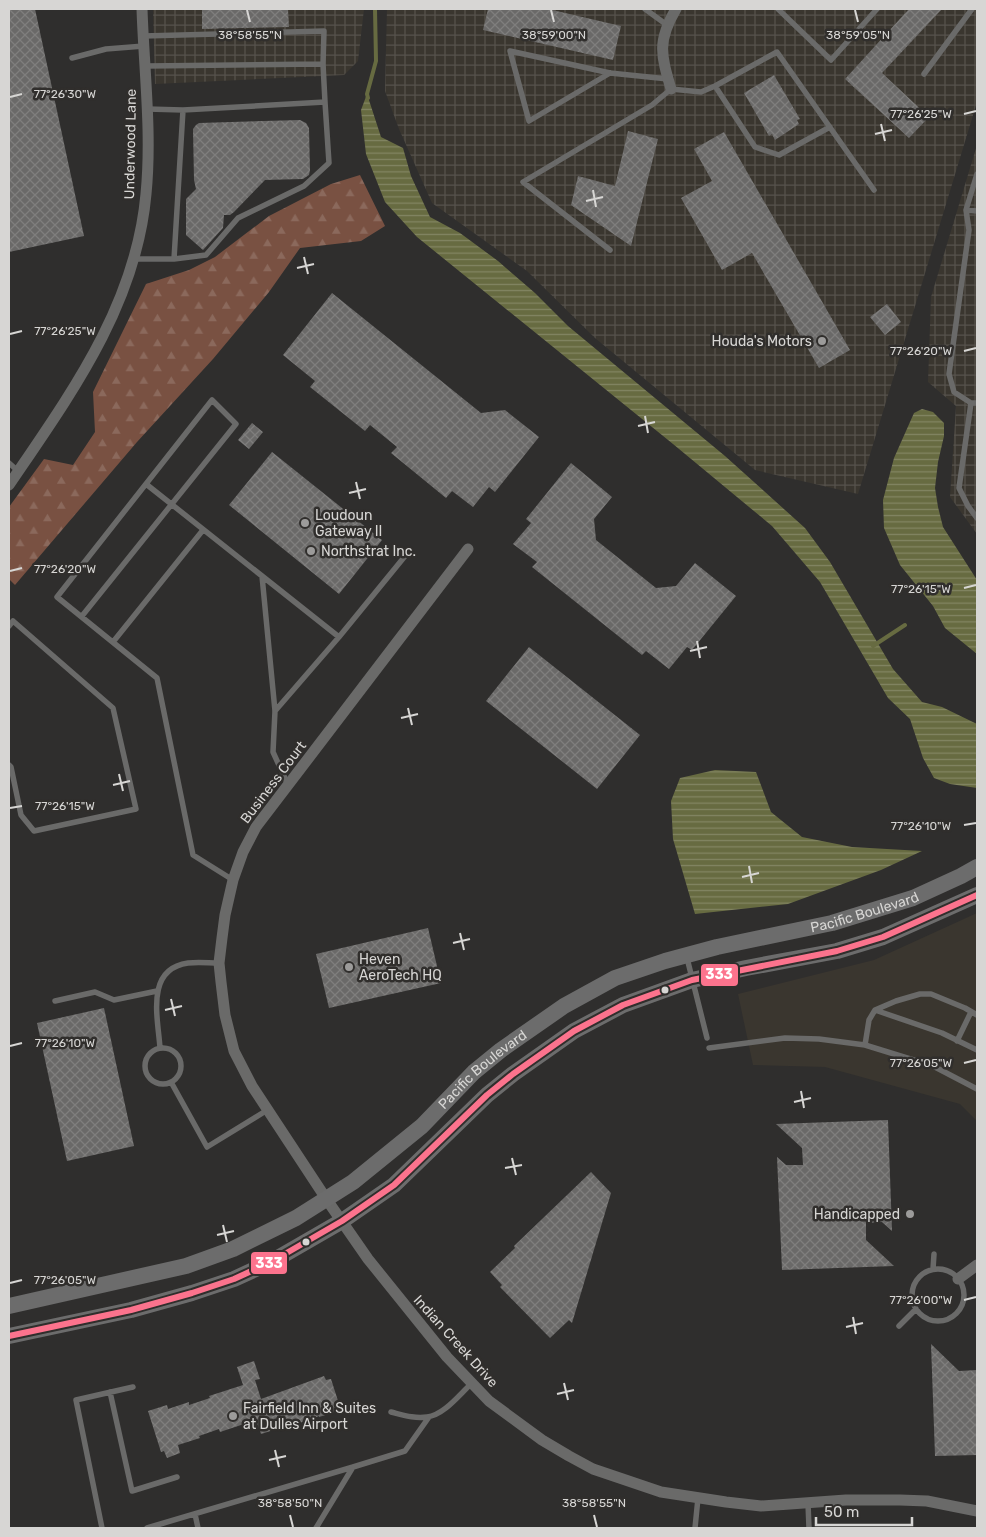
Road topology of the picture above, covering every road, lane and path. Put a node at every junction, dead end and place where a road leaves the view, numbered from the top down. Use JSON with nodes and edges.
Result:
{"nodes":[{"id":1,"x":142,"y":9,"type":"edge"},
{"id":2,"x":645,"y":9,"type":"edge"},
{"id":3,"x":676,"y":9,"type":"edge"},
{"id":4,"x":778,"y":9,"type":"edge"},
{"id":5,"x":878,"y":9,"type":"edge"},
{"id":6,"x":972,"y":9,"type":"edge"},
{"id":7,"x":666,"y":25,"type":"junction"},
{"id":8,"x":144,"y":41,"type":"junction"},
{"id":9,"x":72,"y":58,"type":"dead end"},
{"id":10,"x":324,"y":64,"type":"junction"},
{"id":11,"x":146,"y":66,"type":"junction"},
{"id":12,"x":610,"y":74,"type":"junction"},
{"id":13,"x":924,"y":74,"type":"dead end"},
{"id":14,"x":670,"y":84,"type":"junction"},
{"id":15,"x":715,"y":86,"type":"junction"},
{"id":16,"x":325,"y":102,"type":"junction"},
{"id":17,"x":147,"y":109,"type":"junction"},
{"id":18,"x":183,"y":110,"type":"junction"},
{"id":19,"x":830,"y":127,"type":"junction"},
{"id":20,"x":977,"y":174,"type":"edge"},
{"id":21,"x":874,"y":190,"type":"dead end"},
{"id":22,"x":966,"y":210,"type":"junction"},
{"id":23,"x":977,"y":211,"type":"edge"},
{"id":24,"x":610,"y":250,"type":"dead end"},
{"id":25,"x":135,"y":259,"type":"junction"},
{"id":26,"x":174,"y":259,"type":"junction"},
{"id":27,"x":974,"y":403,"type":"edge"},
{"id":28,"x":9,"y":463,"type":"edge"},
{"id":29,"x":18,"y":471,"type":"junction"},
{"id":30,"x":146,"y":484,"type":"junction"},
{"id":31,"x":9,"y":485,"type":"edge"},
{"id":32,"x":172,"y":505,"type":"junction"},
{"id":33,"x":977,"y":518,"type":"edge"},
{"id":34,"x":203,"y":530,"type":"junction"},
{"id":35,"x":468,"y":549,"type":"dead end"},
{"id":36,"x":410,"y":550,"type":"dead end"},
{"id":37,"x":262,"y":576,"type":"junction"},
{"id":38,"x":82,"y":616,"type":"junction"},
{"id":39,"x":9,"y":626,"type":"edge"},
{"id":40,"x":339,"y":638,"type":"junction"},
{"id":41,"x":113,"y":642,"type":"junction"},
{"id":42,"x":275,"y":711,"type":"junction"},
{"id":43,"x":9,"y":765,"type":"edge"},
{"id":44,"x":288,"y":785,"type":"junction"},
{"id":45,"x":977,"y":867,"type":"edge"},
{"id":46,"x":233,"y":880,"type":"junction"},
{"id":47,"x":977,"y":895,"type":"edge"},
{"id":48,"x":686,"y":955,"type":"junction"},
{"id":49,"x":219,"y":964,"type":"junction"},
{"id":50,"x":692,"y":980,"type":"junction"},
{"id":51,"x":156,"y":992,"type":"junction"},
{"id":52,"x":55,"y":1001,"type":"dead end"},
{"id":53,"x":875,"y":1010,"type":"junction"},
{"id":54,"x":971,"y":1012,"type":"junction"},
{"id":55,"x":977,"y":1015,"type":"edge"},
{"id":56,"x":707,"y":1038,"type":"dead end"},
{"id":57,"x":957,"y":1040,"type":"junction"},
{"id":58,"x":865,"y":1045,"type":"junction"},
{"id":59,"x":160,"y":1048,"type":"junction"},
{"id":60,"x":709,"y":1048,"type":"dead end"},
{"id":61,"x":977,"y":1050,"type":"edge"},
{"id":62,"x":171,"y":1082,"type":"junction"},
{"id":63,"x":977,"y":1089,"type":"edge"},
{"id":64,"x":269,"y":1109,"type":"junction"},
{"id":65,"x":327,"y":1200,"type":"junction"},
{"id":66,"x":342,"y":1221,"type":"junction"},
{"id":67,"x":934,"y":1254,"type":"dead end"},
{"id":68,"x":977,"y":1266,"type":"edge"},
{"id":69,"x":933,"y":1269,"type":"junction"},
{"id":70,"x":958,"y":1279,"type":"junction"},
{"id":71,"x":9,"y":1306,"type":"edge"},
{"id":72,"x":916,"y":1310,"type":"junction"},
{"id":73,"x":899,"y":1326,"type":"dead end"},
{"id":74,"x":9,"y":1336,"type":"edge"},
{"id":75,"x":472,"y":1384,"type":"junction"},
{"id":76,"x":134,"y":1387,"type":"dead end"},
{"id":77,"x":110,"y":1392,"type":"junction"},
{"id":78,"x":392,"y":1412,"type":"dead end"},
{"id":79,"x":429,"y":1417,"type":"junction"},
{"id":80,"x":352,"y":1467,"type":"junction"},
{"id":81,"x":177,"y":1478,"type":"dead end"},
{"id":82,"x":698,"y":1498,"type":"junction"},
{"id":83,"x":808,"y":1502,"type":"junction"},
{"id":84,"x":977,"y":1512,"type":"edge"},
{"id":85,"x":195,"y":1514,"type":"junction"},
{"id":86,"x":102,"y":1528,"type":"edge"},
{"id":87,"x":147,"y":1528,"type":"edge"},
{"id":88,"x":198,"y":1528,"type":"edge"},
{"id":89,"x":316,"y":1528,"type":"edge"},
{"id":90,"x":695,"y":1528,"type":"edge"},
{"id":91,"x":809,"y":1528,"type":"edge"}],
"edges":[{"from":1,"to":8,"type":"street","name":"Underwood Lane"},
{"from":2,"to":7,"type":"lane"},
{"from":3,"to":7,"type":"street"},
{"from":4,"to":5,"type":"lane"},
{"from":6,"to":13,"type":"lane"},
{"from":7,"to":14,"type":"street"},
{"from":8,"to":9,"type":"lane"},
{"from":8,"to":10,"type":"lane"},
{"from":8,"to":11,"type":"street","name":"Underwood Lane"},
{"from":10,"to":11,"type":"lane"},
{"from":10,"to":16,"type":"lane"},
{"from":11,"to":17,"type":"street","name":"Underwood Lane"},
{"from":12,"to":12,"type":"lane"},
{"from":12,"to":14,"type":"lane"},
{"from":14,"to":15,"type":"lane"},
{"from":14,"to":24,"type":"lane"},
{"from":15,"to":19,"type":"lane"},
{"from":15,"to":19,"type":"lane"},
{"from":16,"to":18,"type":"lane"},
{"from":16,"to":26,"type":"lane"},
{"from":17,"to":18,"type":"lane"},
{"from":17,"to":25,"type":"street","name":"Underwood Lane"},
{"from":18,"to":26,"type":"lane"},
{"from":19,"to":21,"type":"lane"},
{"from":20,"to":22,"type":"lane"},
{"from":22,"to":23,"type":"lane"},
{"from":22,"to":27,"type":"lane"},
{"from":25,"to":26,"type":"lane"},
{"from":25,"to":29,"type":"street","name":"Underwood Lane"},
{"from":27,"to":33,"type":"lane"},
{"from":28,"to":29,"type":"lane"},
{"from":29,"to":31,"type":"street","name":"Underwood Lane"},
{"from":30,"to":32,"type":"lane"},
{"from":30,"to":32,"type":"lane"},
{"from":30,"to":38,"type":"lane"},
{"from":32,"to":34,"type":"lane"},
{"from":32,"to":38,"type":"lane"},
{"from":34,"to":37,"type":"lane"},
{"from":34,"to":41,"type":"lane"},
{"from":35,"to":44,"type":"street","name":"Business Court"},
{"from":36,"to":40,"type":"lane"},
{"from":37,"to":40,"type":"lane"},
{"from":37,"to":42,"type":"lane"},
{"from":38,"to":41,"type":"lane"},
{"from":39,"to":43,"type":"lane"},
{"from":40,"to":42,"type":"lane"},
{"from":41,"to":46,"type":"lane"},
{"from":42,"to":44,"type":"lane"},
{"from":44,"to":46,"type":"street","name":"Business Court"},
{"from":45,"to":48,"type":"main road","name":"Pacific Boulevard"},
{"from":46,"to":49,"type":"street","name":"Business Court"},
{"from":47,"to":50,"type":"main road","name":"Pacific Boulevard"},
{"from":48,"to":50,"type":"lane"},
{"from":48,"to":65,"type":"main road","name":"Pacific Boulevard"},
{"from":49,"to":51,"type":"lane"},
{"from":49,"to":64,"type":"street","name":"Business Court"},
{"from":50,"to":56,"type":"lane"},
{"from":50,"to":66,"type":"main road","name":"Pacific Boulevard"},
{"from":51,"to":52,"type":"lane"},
{"from":51,"to":59,"type":"lane"},
{"from":53,"to":54,"type":"lane"},
{"from":53,"to":57,"type":"lane"},
{"from":53,"to":58,"type":"lane"},
{"from":54,"to":55,"type":"lane"},
{"from":54,"to":57,"type":"lane"},
{"from":57,"to":61,"type":"lane"},
{"from":58,"to":60,"type":"lane"},
{"from":58,"to":63,"type":"lane"},
{"from":59,"to":62,"type":"lane"},
{"from":59,"to":62,"type":"lane"},
{"from":62,"to":64,"type":"lane"},
{"from":64,"to":65,"type":"street","name":"Business Court"},
{"from":65,"to":66,"type":"street","name":"Indian Creek Drive"},
{"from":65,"to":71,"type":"main road","name":"Pacific Boulevard"},
{"from":66,"to":74,"type":"main road","name":"Pacific Boulevard"},
{"from":66,"to":75,"type":"street","name":"Indian Creek Drive"},
{"from":67,"to":69,"type":"lane"},
{"from":68,"to":70,"type":"street"},
{"from":69,"to":70,"type":"lane"},
{"from":69,"to":72,"type":"lane"},
{"from":70,"to":72,"type":"lane"},
{"from":72,"to":73,"type":"lane"},
{"from":75,"to":79,"type":"lane"},
{"from":75,"to":82,"type":"street","name":"Indian Creek Drive"},
{"from":76,"to":77,"type":"lane"},
{"from":77,"to":81,"type":"lane"},
{"from":77,"to":86,"type":"lane"},
{"from":78,"to":79,"type":"lane"},
{"from":79,"to":80,"type":"lane"},
{"from":80,"to":85,"type":"lane"},
{"from":80,"to":89,"type":"lane"},
{"from":82,"to":83,"type":"street","name":"Indian Creek Drive"},
{"from":82,"to":90,"type":"lane"},
{"from":83,"to":84,"type":"street","name":"Indian Creek Drive"},
{"from":83,"to":91,"type":"lane"},
{"from":85,"to":87,"type":"lane"},
{"from":85,"to":88,"type":"lane"}]}
